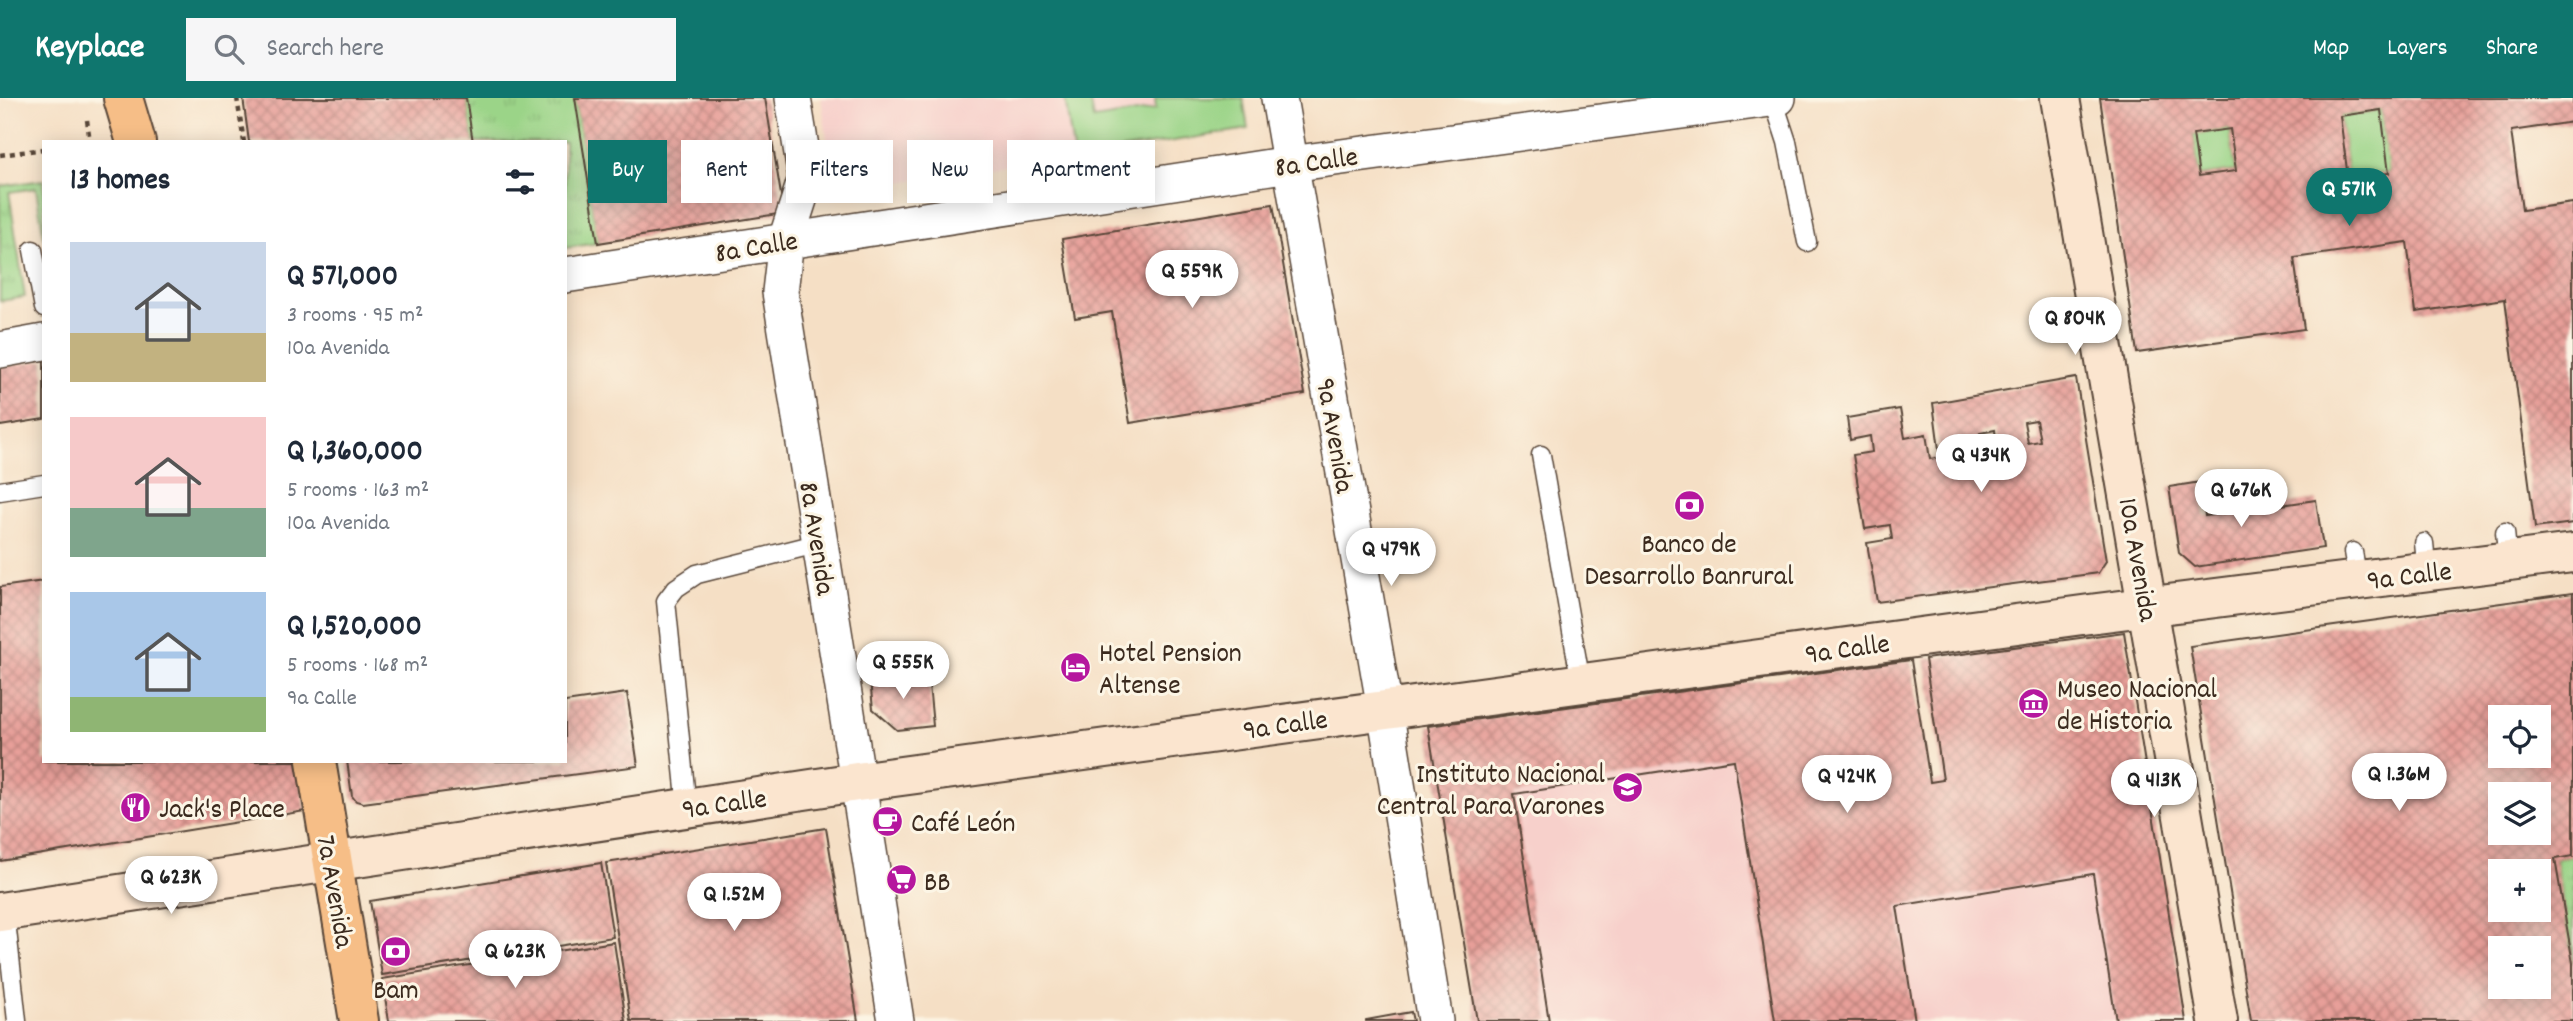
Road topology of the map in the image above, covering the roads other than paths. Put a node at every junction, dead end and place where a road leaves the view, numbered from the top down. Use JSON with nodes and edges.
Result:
{"nodes":[{"id":1,"x":123,"y":98,"type":"edge"},
{"id":2,"x":793,"y":98,"type":"edge"},
{"id":3,"x":1279,"y":98,"type":"edge"},
{"id":4,"x":1775,"y":98,"type":"edge"},
{"id":5,"x":2060,"y":98,"type":"edge"},
{"id":6,"x":134,"y":140,"type":"edge"},
{"id":7,"x":1290,"y":164,"type":"junction"},
{"id":8,"x":786,"y":240,"type":"junction"},
{"id":9,"x":1807,"y":242,"type":"dead end"},
{"id":10,"x":33,"y":250,"type":"dead end"},
{"id":11,"x":567,"y":275,"type":"edge"},
{"id":12,"x":42,"y":297,"type":"edge"},
{"id":13,"x":42,"y":342,"type":"edge"},
{"id":14,"x":0,"y":350,"type":"edge"},
{"id":15,"x":1541,"y":455,"type":"dead end"},
{"id":16,"x":42,"y":484,"type":"edge"},
{"id":17,"x":0,"y":491,"type":"edge"},
{"id":18,"x":820,"y":543,"type":"junction"},
{"id":19,"x":2573,"y":553,"type":"edge"},
{"id":20,"x":2148,"y":607,"type":"junction"},
{"id":21,"x":1581,"y":683,"type":"junction"},
{"id":22,"x":1385,"y":709,"type":"junction"},
{"id":23,"x":316,"y":763,"type":"edge"},
{"id":24,"x":857,"y":782,"type":"junction"},
{"id":25,"x":687,"y":808,"type":"junction"},
{"id":26,"x":332,"y":862,"type":"junction"},
{"id":27,"x":2,"y":912,"type":"edge"},
{"id":28,"x":17,"y":1021,"type":"edge"},
{"id":29,"x":359,"y":1021,"type":"edge"},
{"id":30,"x":896,"y":1021,"type":"edge"},
{"id":31,"x":1435,"y":1021,"type":"edge"},
{"id":32,"x":2218,"y":1021,"type":"edge"}],
"edges":[{"from":1,"to":6,"type":"main road"},
{"from":2,"to":8,"type":"street","name":"8a Avenida"},
{"from":3,"to":7,"type":"street","name":"9a Avenida"},
{"from":4,"to":7,"type":"street","name":"8a Calle"},
{"from":4,"to":9,"type":"lane"},
{"from":5,"to":20,"type":"main road","name":"10a Avenida"},
{"from":7,"to":8,"type":"street","name":"8a Calle"},
{"from":7,"to":22,"type":"street","name":"9a Avenida"},
{"from":8,"to":11,"type":"street","name":"8a Calle"},
{"from":8,"to":18,"type":"street","name":"8a Avenida"},
{"from":10,"to":12,"type":"lane"},
{"from":13,"to":14,"type":"street"},
{"from":15,"to":21,"type":"lane"},
{"from":16,"to":17,"type":"lane"},
{"from":18,"to":24,"type":"street","name":"8a Avenida"},
{"from":18,"to":25,"type":"lane"},
{"from":19,"to":20,"type":"main road","name":"9a Calle"},
{"from":20,"to":21,"type":"main road","name":"9a Calle"},
{"from":20,"to":32,"type":"main road","name":"10a Avenida"},
{"from":21,"to":22,"type":"main road","name":"9a Calle"},
{"from":22,"to":24,"type":"main road","name":"9a Calle"},
{"from":22,"to":31,"type":"street","name":"9a Avenida"},
{"from":23,"to":26,"type":"main road","name":"7a Avenida"},
{"from":24,"to":25,"type":"main road","name":"9a Calle"},
{"from":24,"to":30,"type":"street","name":"8a Avenida"},
{"from":25,"to":26,"type":"main road","name":"9a Calle"},
{"from":26,"to":27,"type":"main road","name":"9a Calle"},
{"from":26,"to":29,"type":"main road","name":"7a Avenida"},
{"from":27,"to":28,"type":"lane"}]}
